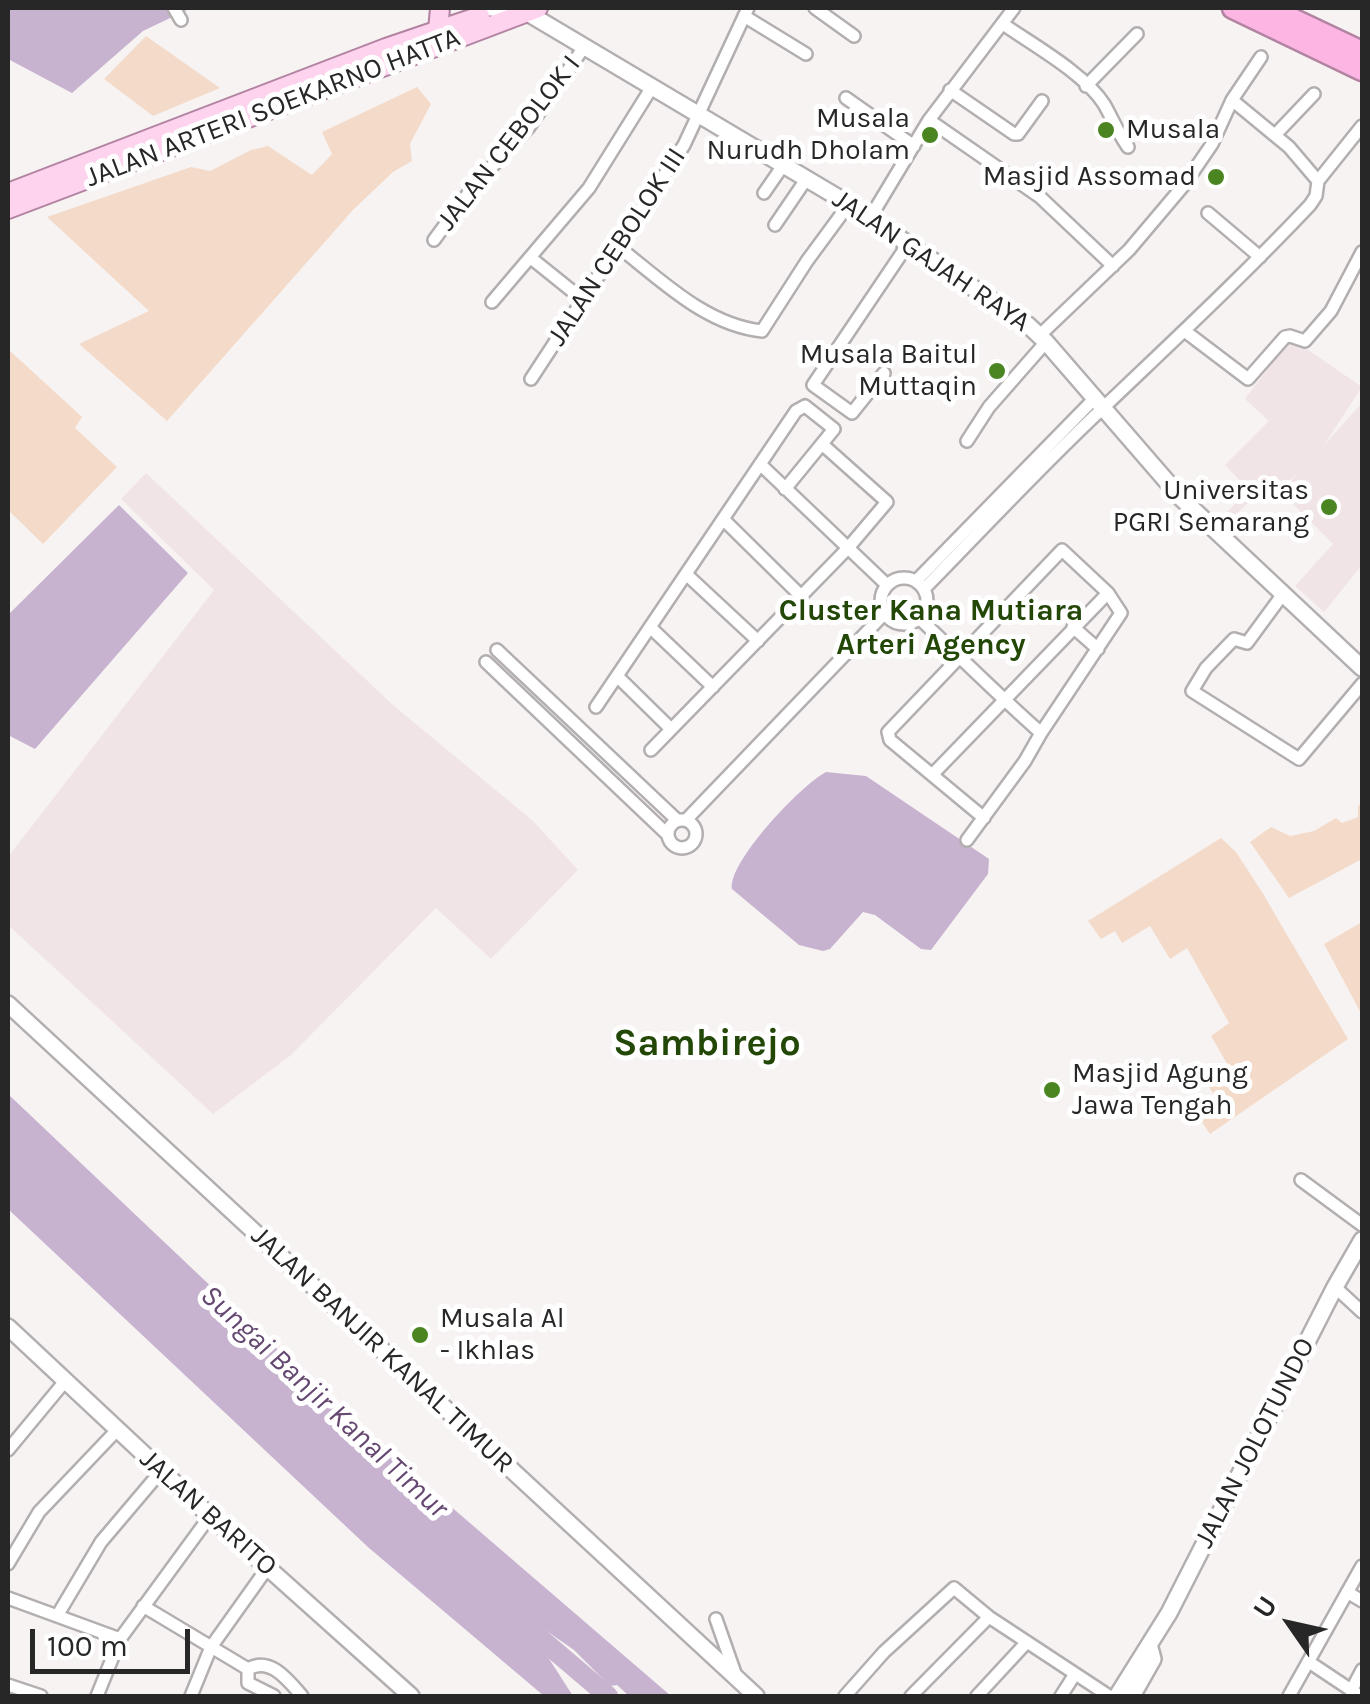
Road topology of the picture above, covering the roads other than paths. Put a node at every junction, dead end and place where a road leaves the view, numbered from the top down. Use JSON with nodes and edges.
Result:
{"nodes":[{"id":1,"x":174,"y":8,"type":"edge"},
{"id":2,"x":440,"y":8,"type":"edge"},
{"id":3,"x":498,"y":8,"type":"edge"},
{"id":4,"x":815,"y":8,"type":"edge"},
{"id":5,"x":1014,"y":8,"type":"edge"},
{"id":6,"x":1233,"y":8,"type":"edge"},
{"id":7,"x":1269,"y":8,"type":"edge"},
{"id":8,"x":532,"y":10,"type":"edge"},
{"id":9,"x":746,"y":12,"type":"edge"},
{"id":10,"x":181,"y":20,"type":"dead end"},
{"id":11,"x":1002,"y":24,"type":"junction"},
{"id":12,"x":438,"y":30,"type":"junction"},
{"id":13,"x":1137,"y":34,"type":"dead end"},
{"id":14,"x":854,"y":36,"type":"dead end"},
{"id":15,"x":584,"y":48,"type":"junction"},
{"id":16,"x":1362,"y":52,"type":"edge"},
{"id":17,"x":806,"y":54,"type":"dead end"},
{"id":18,"x":1261,"y":57,"type":"dead end"},
{"id":19,"x":1362,"y":70,"type":"edge"},
{"id":20,"x":1086,"y":86,"type":"junction"},
{"id":21,"x":652,"y":87,"type":"junction"},
{"id":22,"x":950,"y":90,"type":"junction"},
{"id":23,"x":1314,"y":94,"type":"dead end"},
{"id":24,"x":846,"y":98,"type":"dead end"},
{"id":25,"x":1232,"y":100,"type":"junction"},
{"id":26,"x":1042,"y":101,"type":"dead end"},
{"id":27,"x":698,"y":113,"type":"junction"},
{"id":28,"x":929,"y":120,"type":"junction"},
{"id":29,"x":1362,"y":126,"type":"edge"},
{"id":30,"x":1275,"y":135,"type":"junction"},
{"id":31,"x":914,"y":146,"type":"junction"},
{"id":32,"x":1128,"y":147,"type":"dead end"},
{"id":33,"x":784,"y":164,"type":"junction"},
{"id":34,"x":807,"y":178,"type":"junction"},
{"id":35,"x":1318,"y":180,"type":"junction"},
{"id":36,"x":8,"y":193,"type":"edge"},
{"id":37,"x":764,"y":193,"type":"dead end"},
{"id":38,"x":849,"y":204,"type":"junction"},
{"id":39,"x":8,"y":210,"type":"edge"},
{"id":40,"x":1208,"y":213,"type":"dead end"},
{"id":41,"x":870,"y":218,"type":"junction"},
{"id":42,"x":775,"y":225,"type":"dead end"},
{"id":43,"x":434,"y":240,"type":"dead end"},
{"id":44,"x":908,"y":244,"type":"junction"},
{"id":45,"x":616,"y":246,"type":"junction"},
{"id":46,"x":1362,"y":252,"type":"edge"},
{"id":47,"x":531,"y":258,"type":"junction"},
{"id":48,"x":1260,"y":258,"type":"junction"},
{"id":49,"x":1113,"y":266,"type":"junction"},
{"id":50,"x":582,"y":300,"type":"junction"},
{"id":51,"x":492,"y":302,"type":"dead end"},
{"id":52,"x":1186,"y":332,"type":"junction"},
{"id":53,"x":1044,"y":338,"type":"junction"},
{"id":54,"x":884,"y":373,"type":"dead end"},
{"id":55,"x":531,"y":379,"type":"dead end"},
{"id":56,"x":1099,"y":403,"type":"junction"},
{"id":57,"x":967,"y":440,"type":"dead end"},
{"id":58,"x":822,"y":444,"type":"junction"},
{"id":59,"x":1048,"y":444,"type":"junction"},
{"id":60,"x":1059,"y":453,"type":"junction"},
{"id":61,"x":760,"y":464,"type":"junction"},
{"id":62,"x":786,"y":488,"type":"junction"},
{"id":63,"x":724,"y":520,"type":"junction"},
{"id":64,"x":848,"y":548,"type":"junction"},
{"id":65,"x":686,"y":574,"type":"junction"},
{"id":66,"x":887,"y":585,"type":"junction"},
{"id":67,"x":920,"y":585,"type":"junction"},
{"id":68,"x":1108,"y":593,"type":"junction"},
{"id":69,"x":1283,"y":594,"type":"junction"},
{"id":70,"x":801,"y":596,"type":"junction"},
{"id":71,"x":884,"y":614,"type":"junction"},
{"id":72,"x":919,"y":618,"type":"junction"},
{"id":73,"x":650,"y":627,"type":"junction"},
{"id":74,"x":1073,"y":627,"type":"junction"},
{"id":75,"x":758,"y":641,"type":"junction"},
{"id":76,"x":1098,"y":649,"type":"junction"},
{"id":77,"x":497,"y":650,"type":"dead end"},
{"id":78,"x":961,"y":658,"type":"junction"},
{"id":79,"x":486,"y":662,"type":"dead end"},
{"id":80,"x":1362,"y":668,"type":"edge"},
{"id":81,"x":617,"y":676,"type":"junction"},
{"id":82,"x":1362,"y":684,"type":"edge"},
{"id":83,"x":713,"y":686,"type":"junction"},
{"id":84,"x":1003,"y":699,"type":"junction"},
{"id":85,"x":596,"y":707,"type":"dead end"},
{"id":86,"x":672,"y":729,"type":"junction"},
{"id":87,"x":1041,"y":734,"type":"junction"},
{"id":88,"x":651,"y":750,"type":"dead end"},
{"id":89,"x":932,"y":775,"type":"junction"},
{"id":90,"x":984,"y":818,"type":"junction"},
{"id":91,"x":682,"y":820,"type":"junction"},
{"id":92,"x":668,"y":835,"type":"junction"},
{"id":93,"x":967,"y":840,"type":"dead end"},
{"id":94,"x":8,"y":1004,"type":"edge"},
{"id":95,"x":1301,"y":1180,"type":"dead end"},
{"id":96,"x":1362,"y":1225,"type":"edge"},
{"id":97,"x":1362,"y":1240,"type":"edge"},
{"id":98,"x":1335,"y":1287,"type":"junction"},
{"id":99,"x":1362,"y":1312,"type":"edge"},
{"id":100,"x":10,"y":1333,"type":"edge"},
{"id":101,"x":66,"y":1380,"type":"junction"},
{"id":102,"x":118,"y":1429,"type":"junction"},
{"id":103,"x":12,"y":1436,"type":"edge"},
{"id":104,"x":8,"y":1450,"type":"edge"},
{"id":105,"x":162,"y":1470,"type":"junction"},
{"id":106,"x":210,"y":1516,"type":"junction"},
{"id":107,"x":8,"y":1564,"type":"edge"},
{"id":108,"x":1362,"y":1566,"type":"edge"},
{"id":109,"x":268,"y":1567,"type":"junction"},
{"id":110,"x":1347,"y":1592,"type":"junction"},
{"id":111,"x":8,"y":1598,"type":"edge"},
{"id":112,"x":1362,"y":1601,"type":"edge"},
{"id":113,"x":144,"y":1606,"type":"junction"},
{"id":114,"x":57,"y":1616,"type":"junction"},
{"id":115,"x":989,"y":1617,"type":"junction"},
{"id":116,"x":716,"y":1619,"type":"dead end"},
{"id":117,"x":120,"y":1639,"type":"junction"},
{"id":118,"x":1027,"y":1642,"type":"junction"},
{"id":119,"x":211,"y":1647,"type":"junction"},
{"id":120,"x":1150,"y":1648,"type":"junction"},
{"id":121,"x":1308,"y":1662,"type":"junction"},
{"id":122,"x":248,"y":1669,"type":"junction"},
{"id":123,"x":1362,"y":1670,"type":"edge"},
{"id":124,"x":1075,"y":1674,"type":"junction"},
{"id":125,"x":737,"y":1680,"type":"junction"},
{"id":126,"x":291,"y":1684,"type":"junction"},
{"id":127,"x":8,"y":1685,"type":"edge"},
{"id":128,"x":1356,"y":1694,"type":"edge"},
{"id":129,"x":41,"y":1696,"type":"edge"},
{"id":130,"x":97,"y":1696,"type":"edge"},
{"id":131,"x":191,"y":1696,"type":"edge"},
{"id":132,"x":274,"y":1696,"type":"edge"},
{"id":133,"x":282,"y":1696,"type":"edge"},
{"id":134,"x":302,"y":1696,"type":"edge"},
{"id":135,"x":411,"y":1696,"type":"edge"},
{"id":136,"x":756,"y":1696,"type":"edge"},
{"id":137,"x":846,"y":1696,"type":"edge"},
{"id":138,"x":911,"y":1696,"type":"edge"},
{"id":139,"x":976,"y":1696,"type":"edge"},
{"id":140,"x":1061,"y":1696,"type":"edge"},
{"id":141,"x":1108,"y":1696,"type":"edge"},
{"id":142,"x":1117,"y":1696,"type":"edge"},
{"id":143,"x":1132,"y":1696,"type":"edge"},
{"id":144,"x":1289,"y":1696,"type":"edge"}],
"edges":[{"from":1,"to":10,"type":"street"},
{"from":2,"to":12,"type":"main road"},
{"from":3,"to":8,"type":"main road"},
{"from":3,"to":12,"type":"main road","name":"JALAN ARTERI SOEKARNO HATTA"},
{"from":4,"to":14,"type":"street"},
{"from":5,"to":11,"type":"street"},
{"from":6,"to":19,"type":"highway"},
{"from":7,"to":16,"type":"highway"},
{"from":8,"to":15,"type":"main road","name":"JALAN GAJAH RAYA"},
{"from":8,"to":39,"type":"main road","name":"JALAN ARTERI SOEKARNO HATTA"},
{"from":9,"to":17,"type":"street"},
{"from":9,"to":27,"type":"street","name":"JALAN CEBOLOK III"},
{"from":11,"to":20,"type":"street"},
{"from":11,"to":22,"type":"street"},
{"from":12,"to":36,"type":"main road","name":"JALAN ARTERI SOEKARNO HATTA"},
{"from":13,"to":20,"type":"street"},
{"from":15,"to":21,"type":"main road","name":"JALAN GAJAH RAYA"},
{"from":15,"to":43,"type":"street","name":"JALAN CEBOLOK I"},
{"from":18,"to":25,"type":"street"},
{"from":20,"to":32,"type":"street"},
{"from":21,"to":27,"type":"main road","name":"JALAN GAJAH RAYA"},
{"from":21,"to":47,"type":"street"},
{"from":22,"to":26,"type":"street"},
{"from":22,"to":28,"type":"street"},
{"from":23,"to":30,"type":"street"},
{"from":24,"to":31,"type":"street"},
{"from":25,"to":30,"type":"street"},
{"from":25,"to":49,"type":"street"},
{"from":27,"to":33,"type":"main road","name":"JALAN GAJAH RAYA"},
{"from":27,"to":45,"type":"street","name":"JALAN CEBOLOK III"},
{"from":28,"to":31,"type":"street"},
{"from":28,"to":49,"type":"street"},
{"from":29,"to":35,"type":"street"},
{"from":30,"to":35,"type":"street"},
{"from":31,"to":41,"type":"street"},
{"from":33,"to":34,"type":"main road","name":"JALAN GAJAH RAYA"},
{"from":33,"to":37,"type":"street"},
{"from":34,"to":38,"type":"main road","name":"JALAN GAJAH RAYA"},
{"from":34,"to":42,"type":"street"},
{"from":35,"to":48,"type":"street"},
{"from":38,"to":41,"type":"main road","name":"JALAN GAJAH RAYA"},
{"from":38,"to":45,"type":"street"},
{"from":40,"to":48,"type":"street"},
{"from":41,"to":44,"type":"main road","name":"JALAN GAJAH RAYA"},
{"from":44,"to":53,"type":"main road","name":"JALAN GAJAH RAYA"},
{"from":44,"to":54,"type":"street"},
{"from":45,"to":50,"type":"street","name":"JALAN CEBOLOK III"},
{"from":46,"to":52,"type":"street"},
{"from":47,"to":50,"type":"street"},
{"from":47,"to":51,"type":"street"},
{"from":48,"to":52,"type":"street"},
{"from":49,"to":53,"type":"street"},
{"from":50,"to":55,"type":"street","name":"JALAN CEBOLOK III"},
{"from":52,"to":56,"type":"street"},
{"from":53,"to":56,"type":"main road","name":"JALAN GAJAH RAYA"},
{"from":53,"to":57,"type":"street"},
{"from":56,"to":59,"type":"street"},
{"from":56,"to":60,"type":"street"},
{"from":56,"to":69,"type":"main road","name":"JALAN GAJAH RAYA"},
{"from":58,"to":61,"type":"street"},
{"from":58,"to":62,"type":"street"},
{"from":58,"to":64,"type":"street"},
{"from":59,"to":60,"type":"street"},
{"from":59,"to":67,"type":"street"},
{"from":60,"to":67,"type":"street"},
{"from":61,"to":62,"type":"street"},
{"from":61,"to":63,"type":"street"},
{"from":62,"to":64,"type":"street"},
{"from":63,"to":65,"type":"street"},
{"from":63,"to":70,"type":"street"},
{"from":64,"to":66,"type":"street"},
{"from":64,"to":70,"type":"street"},
{"from":65,"to":73,"type":"street"},
{"from":65,"to":75,"type":"street"},
{"from":66,"to":67,"type":"street"},
{"from":66,"to":71,"type":"street"},
{"from":67,"to":72,"type":"street"},
{"from":68,"to":74,"type":"street"},
{"from":68,"to":76,"type":"street"},
{"from":68,"to":78,"type":"street"},
{"from":69,"to":80,"type":"main road","name":"JALAN GAJAH RAYA"},
{"from":69,"to":82,"type":"street"},
{"from":70,"to":75,"type":"street"},
{"from":71,"to":72,"type":"street"},
{"from":71,"to":91,"type":"street"},
{"from":72,"to":78,"type":"street"},
{"from":73,"to":81,"type":"street"},
{"from":73,"to":83,"type":"street"},
{"from":74,"to":76,"type":"street"},
{"from":74,"to":84,"type":"street"},
{"from":75,"to":83,"type":"street"},
{"from":76,"to":87,"type":"street"},
{"from":77,"to":91,"type":"street"},
{"from":78,"to":84,"type":"street"},
{"from":78,"to":89,"type":"street"},
{"from":79,"to":92,"type":"street"},
{"from":81,"to":85,"type":"street"},
{"from":81,"to":86,"type":"street"},
{"from":83,"to":86,"type":"street"},
{"from":84,"to":87,"type":"street"},
{"from":84,"to":89,"type":"street"},
{"from":86,"to":88,"type":"street"},
{"from":87,"to":90,"type":"street"},
{"from":89,"to":90,"type":"street"},
{"from":90,"to":93,"type":"street"},
{"from":91,"to":92,"type":"street"},
{"from":91,"to":92,"type":"street"},
{"from":94,"to":125,"type":"main road","name":"JALAN BANJIR KANAL TIMUR"},
{"from":95,"to":96,"type":"street"},
{"from":97,"to":98,"type":"main road","name":"JALAN JOLOTUNDO"},
{"from":98,"to":99,"type":"street"},
{"from":98,"to":120,"type":"main road","name":"JALAN JOLOTUNDO"},
{"from":100,"to":101,"type":"main road","name":"JALAN BARITO"},
{"from":101,"to":102,"type":"main road","name":"JALAN BARITO"},
{"from":101,"to":103,"type":"street"},
{"from":102,"to":105,"type":"main road","name":"JALAN BARITO"},
{"from":102,"to":107,"type":"street"},
{"from":103,"to":104,"type":"street"},
{"from":105,"to":106,"type":"main road","name":"JALAN BARITO"},
{"from":105,"to":114,"type":"street"},
{"from":106,"to":109,"type":"main road","name":"JALAN BARITO"},
{"from":106,"to":113,"type":"street"},
{"from":108,"to":110,"type":"street"},
{"from":109,"to":119,"type":"street"},
{"from":109,"to":135,"type":"main road","name":"JALAN BARITO"},
{"from":110,"to":112,"type":"street"},
{"from":110,"to":121,"type":"street"},
{"from":111,"to":114,"type":"street"},
{"from":113,"to":117,"type":"street"},
{"from":113,"to":119,"type":"street"},
{"from":114,"to":117,"type":"street"},
{"from":115,"to":118,"type":"street"},
{"from":115,"to":137,"type":"street"},
{"from":115,"to":138,"type":"street"},
{"from":116,"to":125,"type":"street"},
{"from":117,"to":130,"type":"street"},
{"from":118,"to":124,"type":"street"},
{"from":118,"to":139,"type":"street"},
{"from":119,"to":122,"type":"street"},
{"from":119,"to":131,"type":"street"},
{"from":120,"to":142,"type":"main road","name":"JALAN JOLOTUNDO"},
{"from":120,"to":143,"type":"main road","name":"JALAN JOLOTUNDO"},
{"from":121,"to":128,"type":"street"},
{"from":121,"to":144,"type":"street"},
{"from":122,"to":126,"type":"street"},
{"from":122,"to":132,"type":"street"},
{"from":123,"to":128,"type":"street"},
{"from":124,"to":140,"type":"street"},
{"from":124,"to":141,"type":"street"},
{"from":125,"to":136,"type":"main road","name":"JALAN BANJIR KANAL TIMUR"},
{"from":126,"to":133,"type":"street"},
{"from":126,"to":134,"type":"street"},
{"from":127,"to":129,"type":"street"}]}
